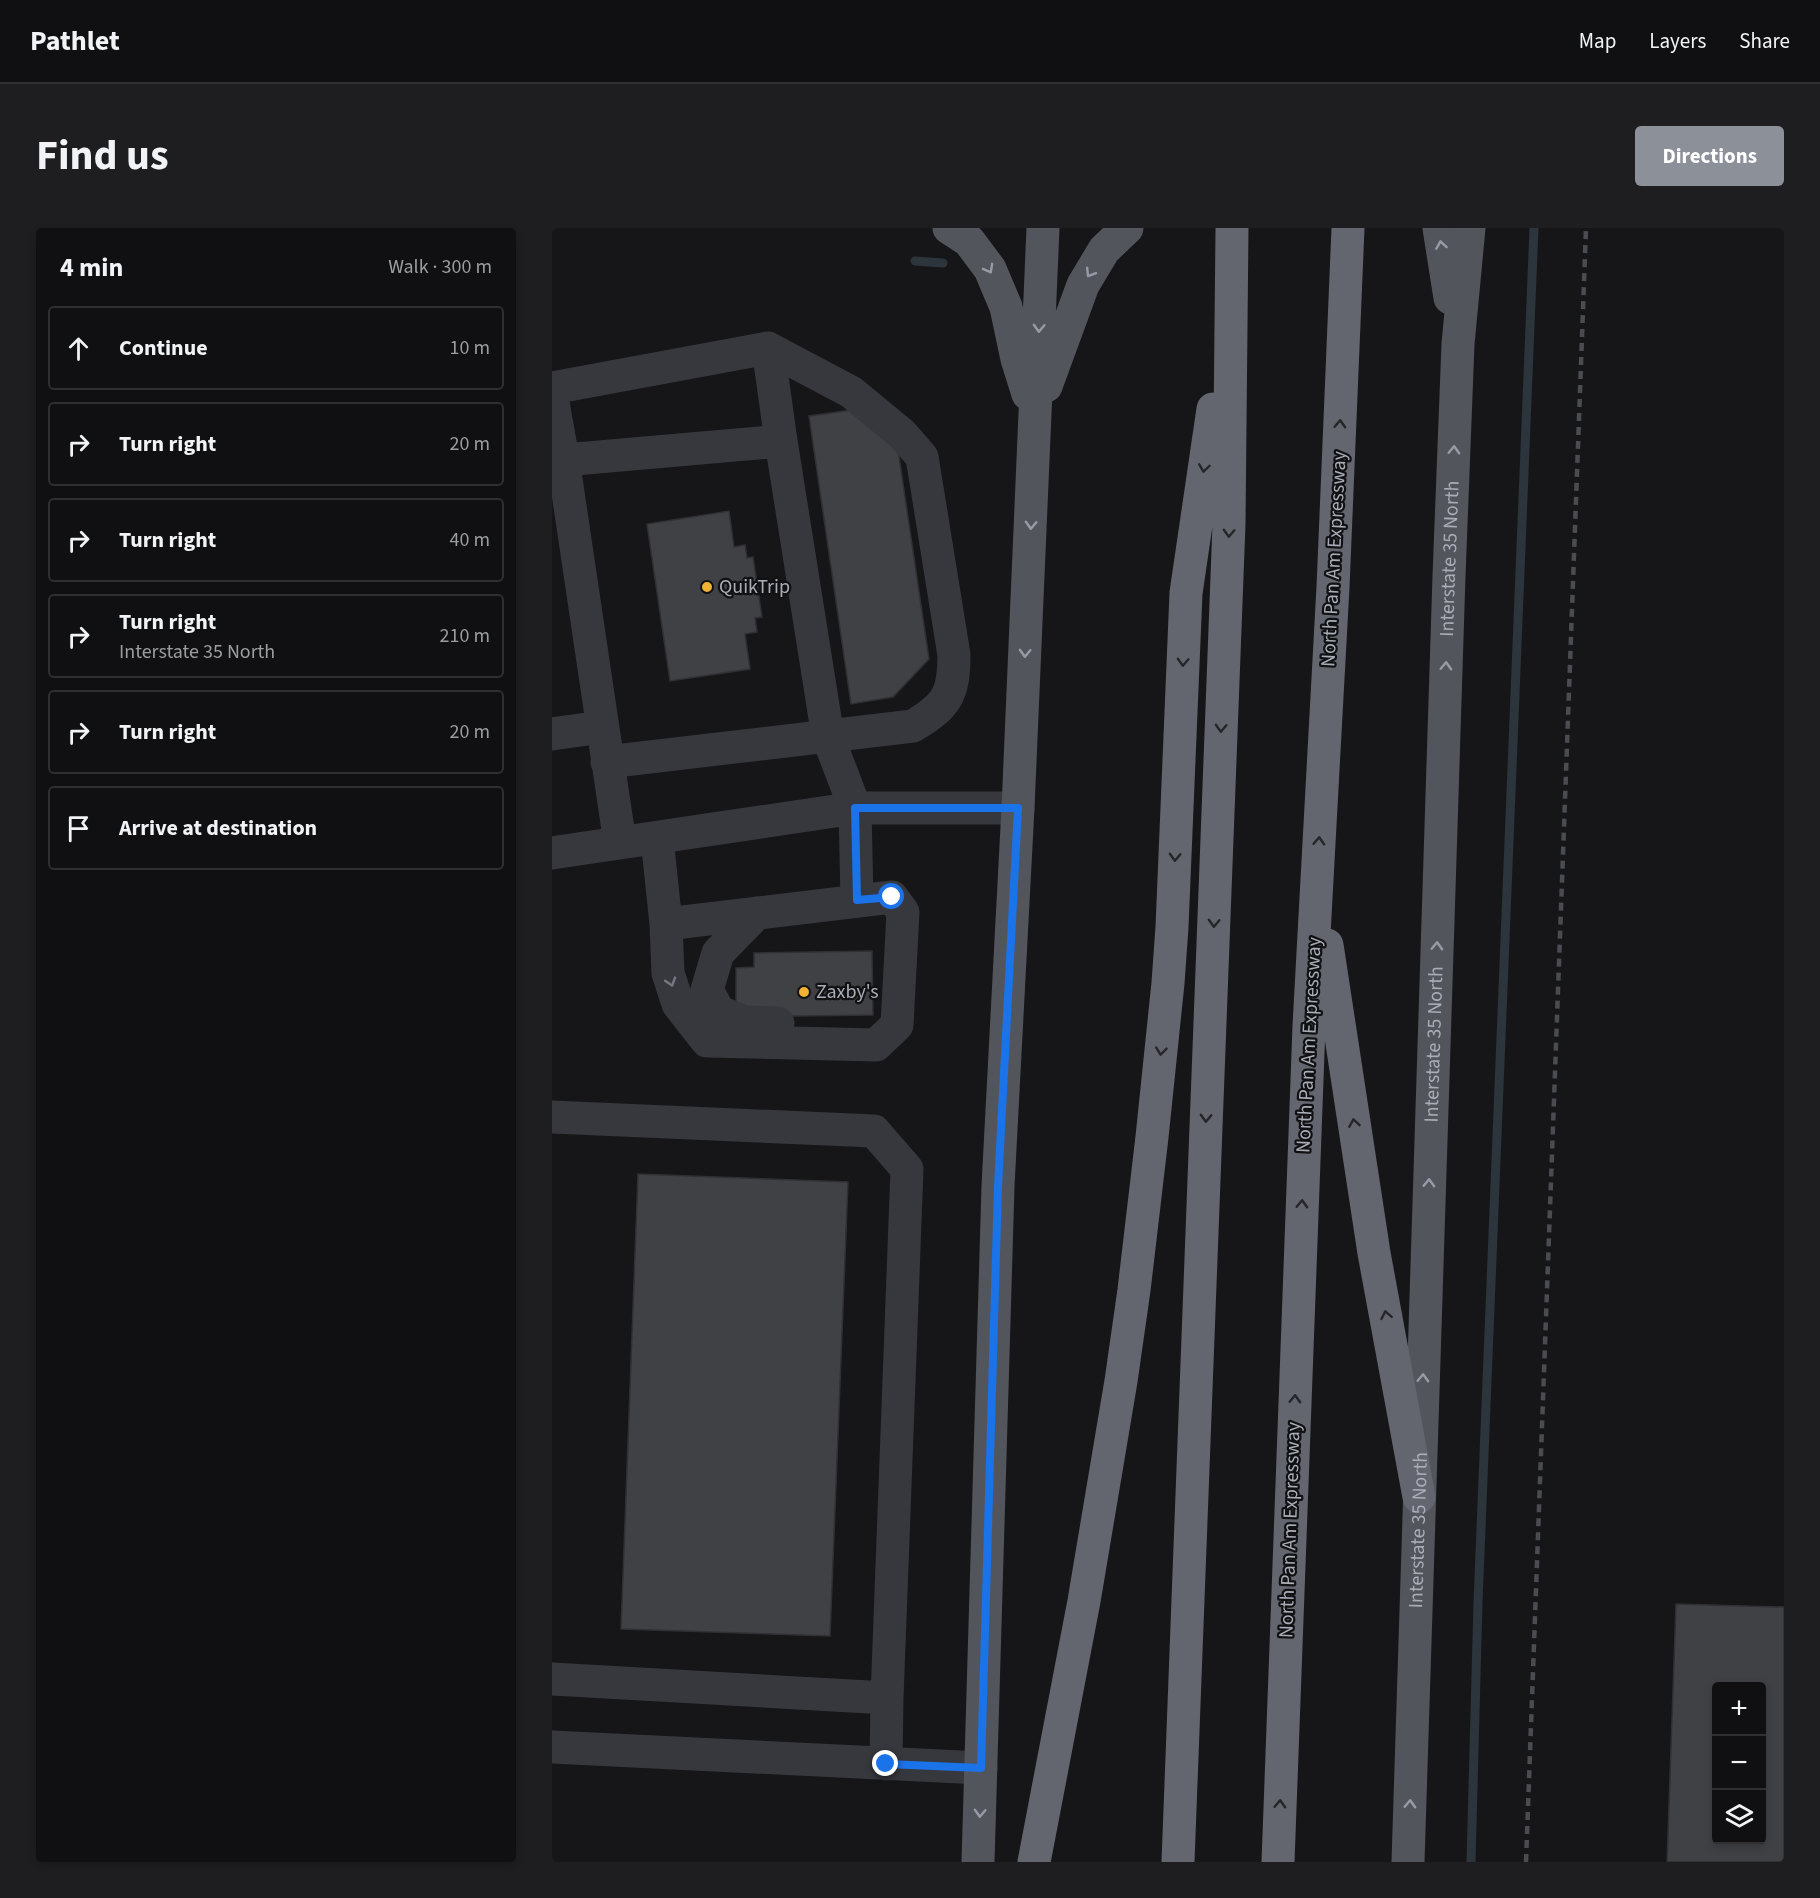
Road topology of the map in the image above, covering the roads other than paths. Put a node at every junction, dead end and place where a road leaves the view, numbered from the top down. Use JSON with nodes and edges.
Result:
{"nodes":[{"id":1,"x":949,"y":228,"type":"edge"},
{"id":2,"x":1042,"y":228,"type":"edge"},
{"id":3,"x":1127,"y":228,"type":"edge"},
{"id":4,"x":1438,"y":228,"type":"edge"},
{"id":5,"x":1469,"y":228,"type":"edge"},
{"id":6,"x":1484,"y":228,"type":"edge"},
{"id":7,"x":1348,"y":232,"type":"edge"},
{"id":8,"x":1232,"y":237,"type":"edge"},
{"id":9,"x":1231,"y":286,"type":"junction"},
{"id":10,"x":1458,"y":344,"type":"junction"},
{"id":11,"x":768,"y":348,"type":"junction"},
{"id":12,"x":552,"y":388,"type":"edge"},
{"id":13,"x":552,"y":397,"type":"edge"},
{"id":14,"x":1035,"y":416,"type":"junction"},
{"id":15,"x":781,"y":441,"type":"junction"},
{"id":16,"x":558,"y":460,"type":"edge"},
{"id":17,"x":603,"y":727,"type":"junction"},
{"id":18,"x":552,"y":734,"type":"edge"},
{"id":19,"x":828,"y":737,"type":"junction"},
{"id":20,"x":608,"y":762,"type":"junction"},
{"id":21,"x":855,"y":808,"type":"junction"},
{"id":22,"x":1018,"y":808,"type":"junction"},
{"id":23,"x":657,"y":838,"type":"junction"},
{"id":24,"x":620,"y":843,"type":"junction"},
{"id":25,"x":552,"y":853,"type":"edge"},
{"id":26,"x":1317,"y":880,"type":"junction"},
{"id":27,"x":857,"y":900,"type":"junction"},
{"id":28,"x":757,"y":913,"type":"junction"},
{"id":29,"x":666,"y":924,"type":"junction"},
{"id":30,"x":897,"y":1025,"type":"junction"},
{"id":31,"x":552,"y":1117,"type":"edge"},
{"id":32,"x":1419,"y":1497,"type":"junction"},
{"id":33,"x":552,"y":1679,"type":"edge"},
{"id":34,"x":887,"y":1698,"type":"junction"},
{"id":35,"x":552,"y":1747,"type":"edge"},
{"id":36,"x":886,"y":1764,"type":"junction"},
{"id":37,"x":981,"y":1768,"type":"junction"},
{"id":38,"x":978,"y":1862,"type":"edge"},
{"id":39,"x":1034,"y":1862,"type":"edge"},
{"id":40,"x":1178,"y":1862,"type":"edge"},
{"id":41,"x":1278,"y":1862,"type":"edge"},
{"id":42,"x":1408,"y":1862,"type":"edge"}],
"edges":[{"from":1,"to":14,"type":"main road","one_way":true},
{"from":2,"to":14,"type":"main road","one_way":true},
{"from":3,"to":14,"type":"main road","one_way":true},
{"from":10,"to":4,"type":"main road","one_way":true},
{"from":5,"to":10,"type":"main road","name":"Interstate 35 North"},
{"from":6,"to":10,"type":"main road"},
{"from":26,"to":7,"type":"highway","name":"North Pan Am Expressway","one_way":true},
{"from":8,"to":9,"type":"highway"},
{"from":9,"to":39,"type":"highway","one_way":true},
{"from":9,"to":40,"type":"highway","one_way":true},
{"from":32,"to":10,"type":"main road","name":"Interstate 35 North","one_way":true},
{"from":11,"to":12,"type":"lane"},
{"from":11,"to":15,"type":"lane"},
{"from":11,"to":19,"type":"lane"},
{"from":13,"to":16,"type":"lane"},
{"from":14,"to":22,"type":"main road","one_way":true},
{"from":15,"to":16,"type":"lane"},
{"from":15,"to":19,"type":"lane"},
{"from":16,"to":17,"type":"lane"},
{"from":17,"to":18,"type":"lane"},
{"from":17,"to":20,"type":"lane"},
{"from":19,"to":20,"type":"lane"},
{"from":19,"to":21,"type":"lane"},
{"from":20,"to":24,"type":"lane"},
{"from":21,"to":22,"type":"lane"},
{"from":21,"to":23,"type":"lane"},
{"from":21,"to":27,"type":"lane"},
{"from":22,"to":37,"type":"main road"},
{"from":23,"to":24,"type":"lane"},
{"from":23,"to":29,"type":"lane"},
{"from":24,"to":25,"type":"lane"},
{"from":32,"to":26,"type":"highway","one_way":true},
{"from":41,"to":26,"type":"highway","name":"North Pan Am Expressway","one_way":true},
{"from":27,"to":28,"type":"lane"},
{"from":27,"to":30,"type":"lane"},
{"from":28,"to":29,"type":"lane"},
{"from":28,"to":30,"type":"lane"},
{"from":29,"to":30,"type":"lane","one_way":true},
{"from":31,"to":34,"type":"lane"},
{"from":42,"to":32,"type":"main road","name":"Interstate 35 North","one_way":true},
{"from":33,"to":34,"type":"lane"},
{"from":34,"to":36,"type":"lane"},
{"from":35,"to":36,"type":"lane"},
{"from":36,"to":37,"type":"lane"},
{"from":37,"to":38,"type":"main road","one_way":true}]}
